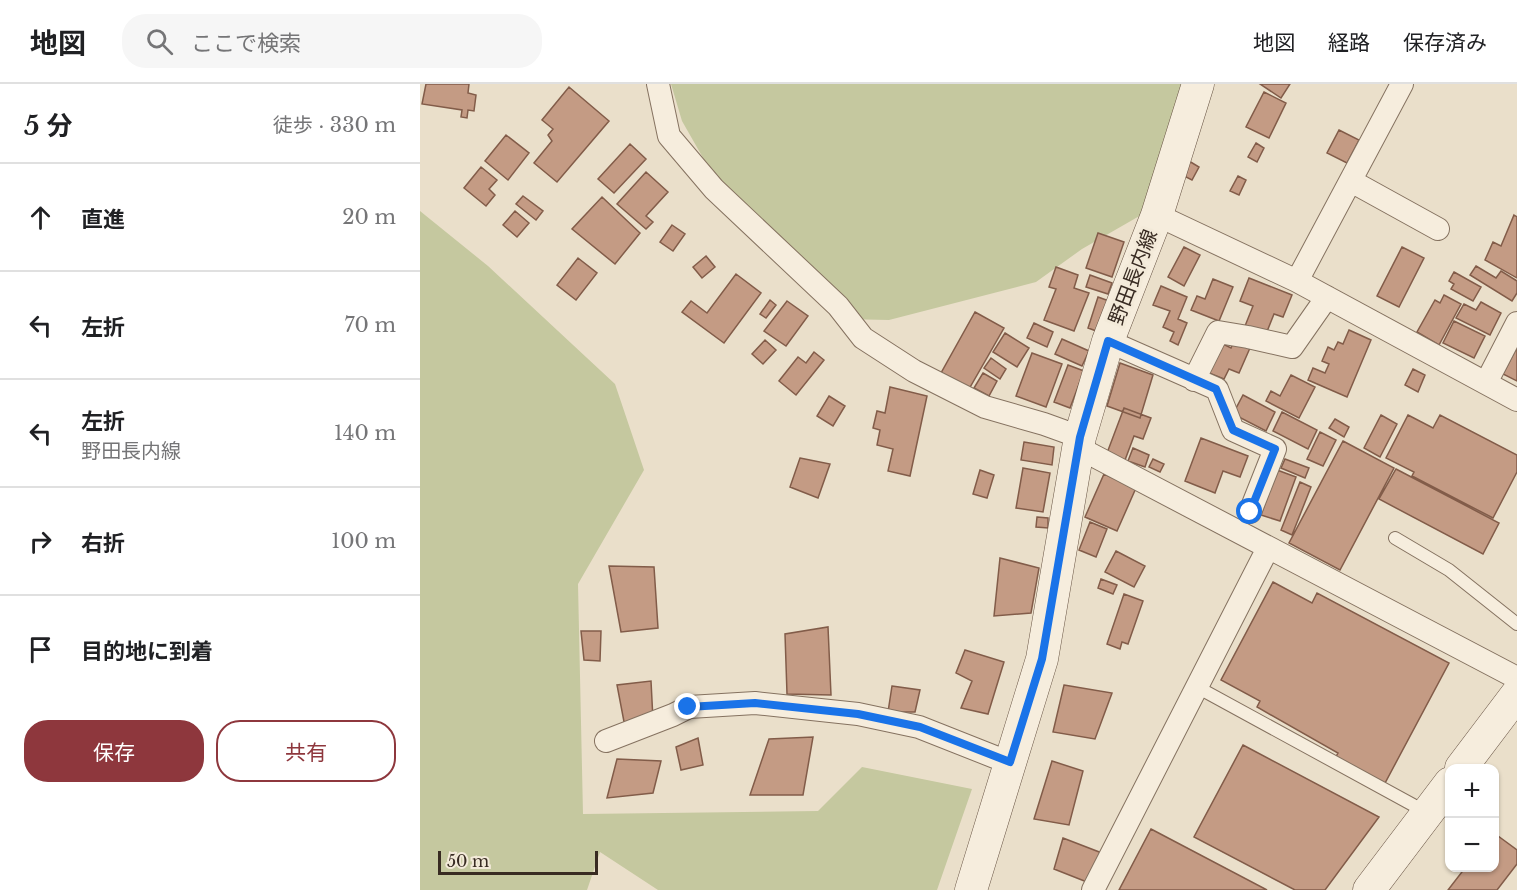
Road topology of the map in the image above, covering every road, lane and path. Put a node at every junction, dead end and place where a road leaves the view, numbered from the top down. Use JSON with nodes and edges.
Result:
{"nodes":[{"id":1,"x":658,"y":84,"type":"edge"},
{"id":2,"x":1198,"y":84,"type":"edge"},
{"id":3,"x":1402,"y":84,"type":"edge"},
{"id":4,"x":1351,"y":181,"type":"junction"},
{"id":5,"x":1157,"y":215,"type":"junction"},
{"id":6,"x":1438,"y":229,"type":"dead end"},
{"id":7,"x":1297,"y":281,"type":"junction"},
{"id":8,"x":1327,"y":297,"type":"junction"},
{"id":9,"x":1517,"y":323,"type":"edge"},
{"id":10,"x":1108,"y":341,"type":"junction"},
{"id":11,"x":1194,"y":380,"type":"junction"},
{"id":12,"x":1486,"y":383,"type":"junction"},
{"id":13,"x":1517,"y":400,"type":"edge"},
{"id":14,"x":1079,"y":442,"type":"junction"},
{"id":15,"x":1250,"y":512,"type":"dead end"},
{"id":16,"x":1395,"y":538,"type":"dead end"},
{"id":17,"x":1268,"y":548,"type":"junction"},
{"id":18,"x":1517,"y":624,"type":"edge"},
{"id":19,"x":1517,"y":678,"type":"edge"},
{"id":20,"x":1197,"y":687,"type":"junction"},
{"id":21,"x":1517,"y":694,"type":"edge"},
{"id":22,"x":606,"y":741,"type":"dead end"},
{"id":23,"x":1010,"y":762,"type":"junction"},
{"id":24,"x":1464,"y":764,"type":"edge"},
{"id":25,"x":1445,"y":789,"type":"edge"},
{"id":26,"x":1428,"y":813,"type":"junction"},
{"id":27,"x":971,"y":890,"type":"edge"},
{"id":28,"x":1093,"y":890,"type":"edge"},
{"id":29,"x":1369,"y":890,"type":"edge"}],
"edges":[{"from":1,"to":14,"type":"street"},
{"from":2,"to":5,"type":"main road","name":"野田長内線"},
{"from":3,"to":4,"type":"street"},
{"from":4,"to":6,"type":"street"},
{"from":4,"to":7,"type":"street"},
{"from":5,"to":7,"type":"street"},
{"from":5,"to":10,"type":"main road","name":"野田長内線"},
{"from":7,"to":8,"type":"street"},
{"from":8,"to":11,"type":"street"},
{"from":8,"to":12,"type":"street"},
{"from":9,"to":12,"type":"street"},
{"from":10,"to":11,"type":"street"},
{"from":10,"to":14,"type":"main road","name":"野田長内線"},
{"from":11,"to":15,"type":"street"},
{"from":12,"to":13,"type":"street"},
{"from":14,"to":17,"type":"street"},
{"from":14,"to":23,"type":"main road","name":"野田長内線"},
{"from":16,"to":18,"type":"lane"},
{"from":17,"to":19,"type":"street"},
{"from":17,"to":20,"type":"street"},
{"from":20,"to":26,"type":"lane"},
{"from":20,"to":28,"type":"street"},
{"from":21,"to":24,"type":"main road"},
{"from":22,"to":23,"type":"street"},
{"from":23,"to":27,"type":"main road","name":"野田長内線"},
{"from":25,"to":26,"type":"main road"},
{"from":26,"to":29,"type":"main road"}]}
